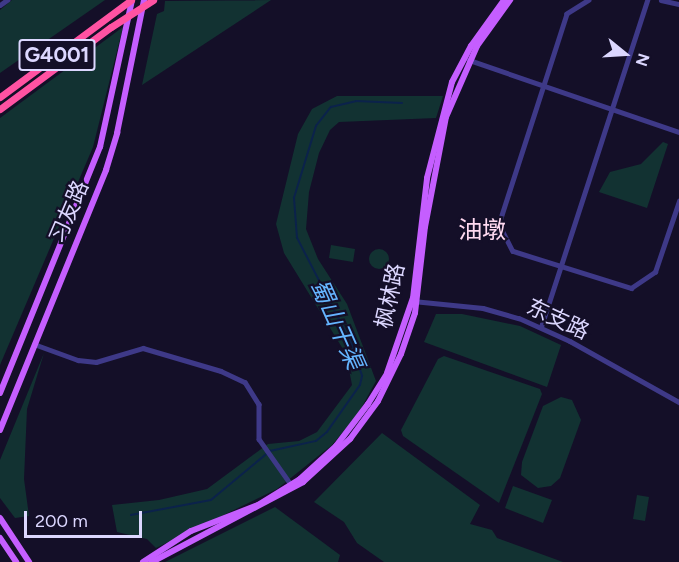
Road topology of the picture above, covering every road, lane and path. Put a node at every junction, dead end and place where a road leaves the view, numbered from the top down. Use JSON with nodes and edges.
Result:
{"nodes":[{"id":1,"x":7,"y":0,"type":"edge"},
{"id":2,"x":132,"y":0,"type":"edge"},
{"id":3,"x":144,"y":0,"type":"edge"},
{"id":4,"x":153,"y":0,"type":"edge"},
{"id":5,"x":504,"y":0,"type":"edge"},
{"id":6,"x":510,"y":0,"type":"edge"},
{"id":7,"x":589,"y":0,"type":"edge"},
{"id":8,"x":647,"y":0,"type":"edge"},
{"id":9,"x":661,"y":0,"type":"edge"},
{"id":10,"x":679,"y":4,"type":"edge"},
{"id":11,"x":0,"y":5,"type":"edge"},
{"id":12,"x":467,"y":59,"type":"junction"},
{"id":13,"x":543,"y":86,"type":"junction"},
{"id":14,"x":0,"y":97,"type":"edge"},
{"id":15,"x":612,"y":109,"type":"junction"},
{"id":16,"x":0,"y":110,"type":"edge"},
{"id":17,"x":679,"y":132,"type":"edge"},
{"id":18,"x":679,"y":201,"type":"edge"},
{"id":19,"x":560,"y":267,"type":"junction"},
{"id":20,"x":415,"y":301,"type":"junction"},
{"id":21,"x":541,"y":327,"type":"junction"},
{"id":22,"x":34,"y":344,"type":"junction"},
{"id":23,"x":0,"y":393,"type":"edge"},
{"id":24,"x":679,"y":402,"type":"edge"},
{"id":25,"x":0,"y":430,"type":"edge"},
{"id":26,"x":292,"y":487,"type":"junction"},
{"id":27,"x":0,"y":518,"type":"edge"},
{"id":28,"x":0,"y":538,"type":"edge"},
{"id":29,"x":16,"y":562,"type":"edge"},
{"id":30,"x":29,"y":562,"type":"edge"},
{"id":31,"x":143,"y":562,"type":"edge"},
{"id":32,"x":152,"y":562,"type":"edge"}],
"edges":[{"from":1,"to":11,"type":"street"},
{"from":2,"to":14,"type":"highway","number":"G4001"},
{"from":2,"to":23,"type":"main road","name":"习友路"},
{"from":3,"to":22,"type":"main road","name":"习友路"},
{"from":4,"to":16,"type":"highway","number":"G4001","bridge":true},
{"from":5,"to":12,"type":"main road","name":"枫林路"},
{"from":6,"to":12,"type":"main road","name":"枫林路"},
{"from":7,"to":13,"type":"street"},
{"from":8,"to":15,"type":"street"},
{"from":9,"to":10,"type":"street"},
{"from":12,"to":13,"type":"street"},
{"from":12,"to":20,"type":"main road","name":"枫林路"},
{"from":13,"to":15,"type":"street"},
{"from":13,"to":19,"type":"street"},
{"from":15,"to":17,"type":"street"},
{"from":15,"to":19,"type":"street"},
{"from":18,"to":19,"type":"street"},
{"from":19,"to":21,"type":"street"},
{"from":20,"to":21,"type":"street","name":"东支路"},
{"from":20,"to":26,"type":"main road","name":"枫林路"},
{"from":21,"to":24,"type":"street","name":"东支路"},
{"from":22,"to":25,"type":"main road","name":"习友路"},
{"from":22,"to":26,"type":"street"},
{"from":26,"to":31,"type":"main road","name":"枫林路"},
{"from":26,"to":32,"type":"main road","name":"枫林路"},
{"from":27,"to":30,"type":"main road"},
{"from":28,"to":29,"type":"main road"}]}
